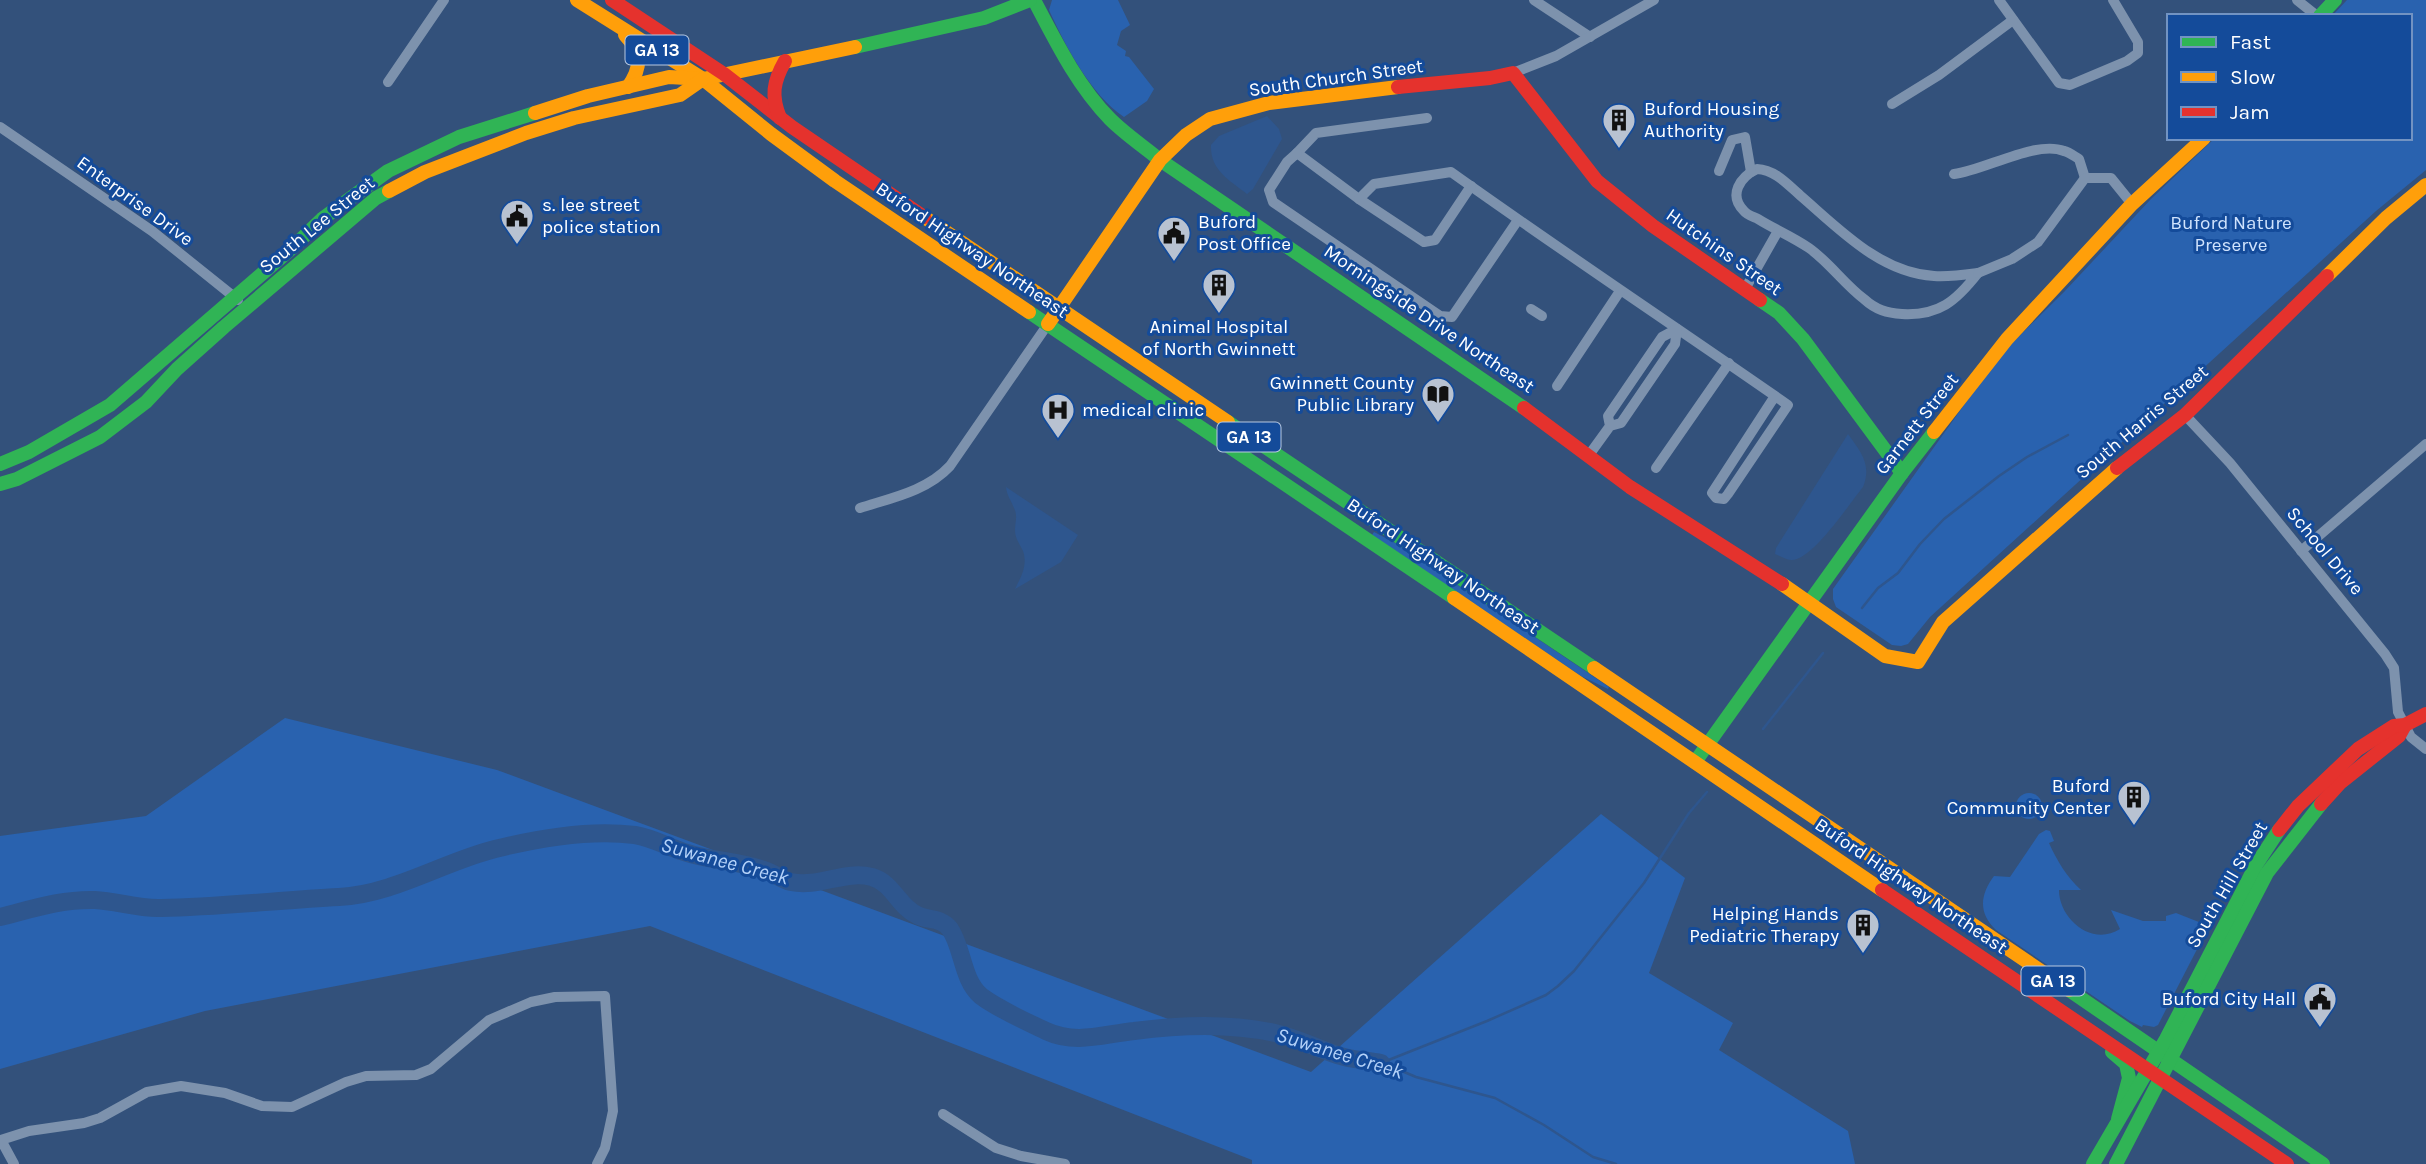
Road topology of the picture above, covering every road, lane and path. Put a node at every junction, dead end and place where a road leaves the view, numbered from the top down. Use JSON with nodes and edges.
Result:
{"nodes":[{"id":1,"x":444,"y":0,"type":"edge"},
{"id":2,"x":577,"y":0,"type":"edge"},
{"id":3,"x":612,"y":0,"type":"edge"},
{"id":4,"x":1032,"y":0,"type":"edge"},
{"id":5,"x":1534,"y":0,"type":"edge"},
{"id":6,"x":1654,"y":0,"type":"edge"},
{"id":7,"x":1999,"y":0,"type":"edge"},
{"id":8,"x":2113,"y":0,"type":"edge"},
{"id":9,"x":2297,"y":0,"type":"edge"},
{"id":10,"x":2335,"y":0,"type":"edge"},
{"id":11,"x":2315,"y":14,"type":"edge"},
{"id":12,"x":2320,"y":14,"type":"edge"},
{"id":13,"x":2013,"y":20,"type":"junction"},
{"id":14,"x":610,"y":22,"type":"junction"},
{"id":15,"x":1590,"y":37,"type":"junction"},
{"id":16,"x":785,"y":61,"type":"junction"},
{"id":17,"x":1513,"y":73,"type":"junction"},
{"id":18,"x":724,"y":74,"type":"junction"},
{"id":19,"x":703,"y":79,"type":"junction"},
{"id":20,"x":388,"y":82,"type":"dead end"},
{"id":21,"x":628,"y":86,"type":"junction"},
{"id":22,"x":1892,"y":104,"type":"dead end"},
{"id":23,"x":780,"y":118,"type":"junction"},
{"id":24,"x":1427,"y":118,"type":"dead end"},
{"id":25,"x":0,"y":127,"type":"edge"},
{"id":26,"x":2202,"y":140,"type":"edge"},
{"id":27,"x":1297,"y":153,"type":"junction"},
{"id":28,"x":1160,"y":160,"type":"junction"},
{"id":29,"x":1719,"y":171,"type":"dead end"},
{"id":30,"x":1751,"y":172,"type":"junction"},
{"id":31,"x":1954,"y":174,"type":"dead end"},
{"id":32,"x":2085,"y":178,"type":"junction"},
{"id":33,"x":2426,"y":185,"type":"edge"},
{"id":34,"x":1471,"y":186,"type":"junction"},
{"id":35,"x":1359,"y":199,"type":"junction"},
{"id":36,"x":2132,"y":204,"type":"junction"},
{"id":37,"x":1518,"y":220,"type":"junction"},
{"id":38,"x":1777,"y":231,"type":"junction"},
{"id":39,"x":1978,"y":273,"type":"junction"},
{"id":40,"x":1745,"y":289,"type":"junction"},
{"id":41,"x":1620,"y":291,"type":"junction"},
{"id":42,"x":235,"y":296,"type":"junction"},
{"id":43,"x":246,"y":309,"type":"junction"},
{"id":44,"x":1531,"y":309,"type":"dead end"},
{"id":45,"x":1060,"y":310,"type":"junction"},
{"id":46,"x":1542,"y":316,"type":"dead end"},
{"id":47,"x":1048,"y":324,"type":"junction"},
{"id":48,"x":1677,"y":329,"type":"junction"},
{"id":49,"x":1729,"y":363,"type":"junction"},
{"id":50,"x":1634,"y":378,"type":"junction"},
{"id":51,"x":1647,"y":385,"type":"junction"},
{"id":52,"x":1557,"y":386,"type":"dead end"},
{"id":53,"x":1775,"y":396,"type":"junction"},
{"id":54,"x":2185,"y":415,"type":"junction"},
{"id":55,"x":1610,"y":426,"type":"junction"},
{"id":56,"x":2426,"y":444,"type":"edge"},
{"id":57,"x":1739,"y":452,"type":"junction"},
{"id":58,"x":1588,"y":455,"type":"junction"},
{"id":59,"x":1752,"y":459,"type":"junction"},
{"id":60,"x":0,"y":464,"type":"edge"},
{"id":61,"x":1656,"y":468,"type":"dead end"},
{"id":62,"x":1902,"y":473,"type":"junction"},
{"id":63,"x":0,"y":484,"type":"edge"},
{"id":64,"x":860,"y":508,"type":"dead end"},
{"id":65,"x":2301,"y":551,"type":"junction"},
{"id":66,"x":1811,"y":603,"type":"junction"},
{"id":67,"x":1918,"y":662,"type":"joint"},
{"id":68,"x":2426,"y":714,"type":"edge"},
{"id":69,"x":2405,"y":726,"type":"junction"},
{"id":70,"x":1708,"y":744,"type":"junction"},
{"id":71,"x":2426,"y":749,"type":"edge"},
{"id":72,"x":1695,"y":762,"type":"junction"},
{"id":73,"x":2085,"y":1026,"type":"junction"},
{"id":74,"x":2158,"y":1052,"type":"junction"},
{"id":75,"x":2171,"y":1060,"type":"junction"},
{"id":76,"x":2150,"y":1069,"type":"junction"},
{"id":77,"x":2162,"y":1079,"type":"junction"},
{"id":78,"x":943,"y":1114,"type":"dead end"},
{"id":79,"x":2118,"y":1119,"type":"junction"},
{"id":80,"x":14,"y":1164,"type":"edge"},
{"id":81,"x":597,"y":1164,"type":"edge"},
{"id":82,"x":1065,"y":1164,"type":"edge"},
{"id":83,"x":2093,"y":1164,"type":"edge"},
{"id":84,"x":2116,"y":1164,"type":"edge"},
{"id":85,"x":2287,"y":1164,"type":"edge"},
{"id":86,"x":2323,"y":1164,"type":"edge"}],
"edges":[{"from":1,"to":20,"type":"street"},
{"from":2,"to":14,"type":"main road","name":"Buford Highway Northeast","number":"GA 13"},
{"from":3,"to":18,"type":"main road","number":"GA 13"},
{"from":4,"to":16,"type":"main road","name":"South Lee Street"},
{"from":4,"to":28,"type":"main road","name":"Morningside Drive Northeast"},
{"from":5,"to":15,"type":"street"},
{"from":6,"to":15,"type":"street","name":"South Church Street"},
{"from":7,"to":13,"type":"street"},
{"from":8,"to":13,"type":"street"},
{"from":9,"to":11,"type":"street"},
{"from":10,"to":12,"type":"main road"},
{"from":13,"to":22,"type":"street"},
{"from":14,"to":19,"type":"main road","name":"Buford Highway Northeast","number":"GA 13"},
{"from":14,"to":21,"type":"main road"},
{"from":15,"to":17,"type":"street","name":"South Church Street"},
{"from":16,"to":18,"type":"main road","name":"South Lee Street"},
{"from":16,"to":23,"type":"main road"},
{"from":17,"to":28,"type":"main road","name":"South Church Street"},
{"from":17,"to":40,"type":"main road","name":"Hutchins Street"},
{"from":18,"to":19,"type":"main road","name":"South Lee Street"},
{"from":18,"to":23,"type":"main road","number":"GA 13"},
{"from":19,"to":21,"type":"main road","name":"South Lee Street"},
{"from":19,"to":43,"type":"main road","name":"South Lee Street"},
{"from":19,"to":47,"type":"main road","name":"Buford Highway Northeast","number":"GA 13"},
{"from":21,"to":42,"type":"main road","name":"South Lee Street"},
{"from":23,"to":45,"type":"main road","name":"Buford Highway Northeast","number":"GA 13"},
{"from":24,"to":27,"type":"street"},
{"from":25,"to":42,"type":"street","name":"Enterprise Drive"},
{"from":26,"to":36,"type":"main road","name":"Garnett Street"},
{"from":27,"to":35,"type":"street"},
{"from":27,"to":37,"type":"street"},
{"from":28,"to":45,"type":"main road","name":"South Church Street"},
{"from":28,"to":58,"type":"main road","name":"Morningside Drive Northeast"},
{"from":29,"to":30,"type":"street"},
{"from":30,"to":38,"type":"street"},
{"from":30,"to":39,"type":"street"},
{"from":31,"to":32,"type":"street"},
{"from":32,"to":36,"type":"street"},
{"from":32,"to":39,"type":"street"},
{"from":33,"to":54,"type":"main road","name":"South Harris Street"},
{"from":34,"to":35,"type":"street"},
{"from":34,"to":35,"type":"street"},
{"from":34,"to":37,"type":"street"},
{"from":36,"to":62,"type":"main road","name":"Garnett Street"},
{"from":37,"to":41,"type":"street"},
{"from":38,"to":39,"type":"street"},
{"from":38,"to":40,"type":"street"},
{"from":40,"to":62,"type":"main road","name":"Hutchins Street"},
{"from":41,"to":48,"type":"street"},
{"from":41,"to":52,"type":"street"},
{"from":42,"to":43,"type":"street","name":"Enterprise Drive"},
{"from":42,"to":60,"type":"main road","name":"South Lee Street"},
{"from":43,"to":63,"type":"main road","name":"South Lee Street"},
{"from":44,"to":46,"type":"street"},
{"from":45,"to":47,"type":"main road","name":"South Church Street"},
{"from":45,"to":70,"type":"main road","name":"Buford Highway Northeast","number":"GA 13"},
{"from":47,"to":64,"type":"street"},
{"from":47,"to":72,"type":"main road","name":"Buford Highway Northeast","number":"GA 13"},
{"from":48,"to":49,"type":"street"},
{"from":48,"to":50,"type":"street"},
{"from":48,"to":51,"type":"street"},
{"from":49,"to":53,"type":"street"},
{"from":49,"to":61,"type":"street"},
{"from":50,"to":51,"type":"street"},
{"from":50,"to":55,"type":"street"},
{"from":51,"to":55,"type":"street"},
{"from":53,"to":57,"type":"street"},
{"from":53,"to":59,"type":"street"},
{"from":54,"to":65,"type":"street","name":"School Drive"},
{"from":54,"to":67,"type":"main road","name":"South Harris Street"},
{"from":55,"to":58,"type":"street"},
{"from":56,"to":65,"type":"street"},
{"from":57,"to":59,"type":"street"},
{"from":57,"to":59,"type":"street"},
{"from":58,"to":66,"type":"main road","name":"Morningside Drive Northeast"},
{"from":62,"to":66,"type":"main road","name":"Garnett Street"},
{"from":65,"to":69,"type":"street","name":"School Drive"},
{"from":66,"to":67,"type":"main road","name":"Morningside Drive Northeast"},
{"from":66,"to":70,"type":"main road","name":"Garnett Street"},
{"from":68,"to":69,"type":"main road","name":"South Hill Street"},
{"from":69,"to":71,"type":"street"},
{"from":69,"to":74,"type":"main road","name":"South Hill Street"},
{"from":69,"to":75,"type":"main road","name":"South Hill Street"},
{"from":70,"to":72,"type":"main road","name":"Garnett Street"},
{"from":70,"to":74,"type":"main road","name":"Buford Highway Northeast","number":"GA 13"},
{"from":72,"to":73,"type":"main road","name":"Buford Highway Northeast","number":"GA 13"},
{"from":73,"to":76,"type":"main road","name":"Buford Highway Northeast","number":"GA 13"},
{"from":73,"to":79,"type":"main road"},
{"from":74,"to":75,"type":"main road","name":"Buford Highway Northeast","number":"GA 13"},
{"from":74,"to":76,"type":"main road","name":"South Hill Street"},
{"from":75,"to":77,"type":"main road","name":"South Hill Street"},
{"from":75,"to":86,"type":"main road","name":"Buford Highway Northeast","number":"GA 13"},
{"from":76,"to":77,"type":"main road","name":"Buford Highway Northeast","number":"GA 13"},
{"from":76,"to":79,"type":"main road","name":"South Hill Street"},
{"from":77,"to":84,"type":"main road","name":"South Hill Street"},
{"from":77,"to":85,"type":"main road","name":"Buford Highway Northeast","number":"GA 13"},
{"from":78,"to":82,"type":"street"},
{"from":79,"to":83,"type":"main road"},
{"from":80,"to":81,"type":"street"}]}
